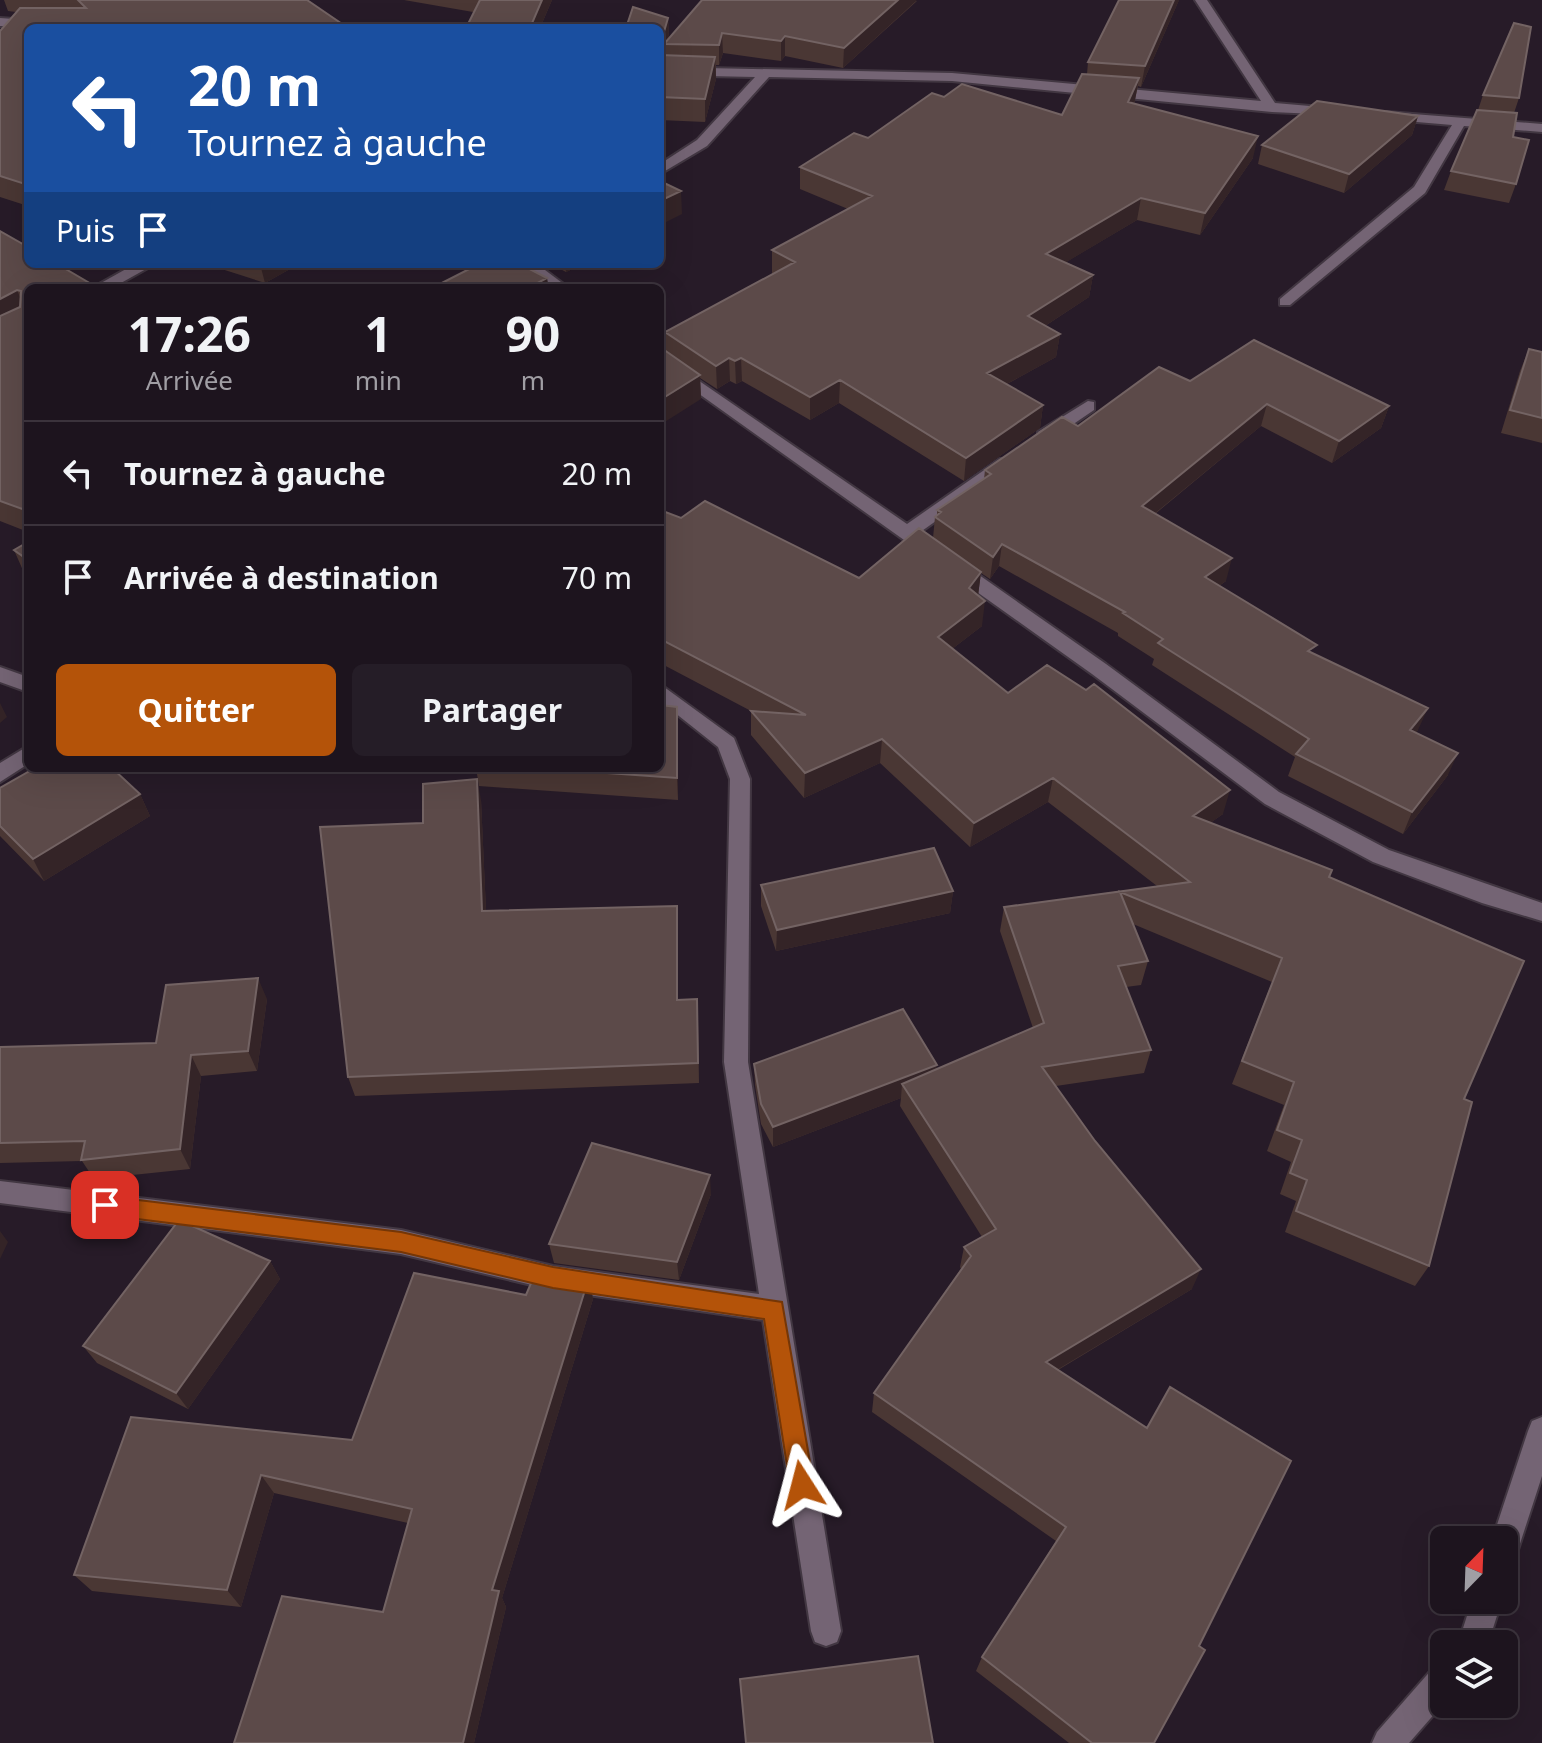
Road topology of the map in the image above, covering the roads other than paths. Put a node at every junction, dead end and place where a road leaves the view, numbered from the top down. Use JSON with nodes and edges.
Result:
{"nodes":[{"id":1,"x":1201,"y":0,"type":"edge"},
{"id":2,"x":0,"y":22,"type":"edge"},
{"id":3,"x":16,"y":23,"type":"junction"},
{"id":4,"x":30,"y":24,"type":"edge"},
{"id":5,"x":0,"y":39,"type":"edge"},
{"id":6,"x":664,"y":71,"type":"edge"},
{"id":7,"x":764,"y":75,"type":"junction"},
{"id":8,"x":1272,"y":108,"type":"junction"},
{"id":9,"x":1350,"y":114,"type":"edge"},
{"id":10,"x":1366,"y":115,"type":"edge"},
{"id":11,"x":1460,"y":122,"type":"junction"},
{"id":12,"x":1542,"y":128,"type":"edge"},
{"id":13,"x":664,"y":167,"type":"edge"},
{"id":14,"x":139,"y":268,"type":"edge"},
{"id":15,"x":533,"y":268,"type":"edge"},
{"id":16,"x":108,"y":284,"type":"edge"},
{"id":17,"x":555,"y":284,"type":"edge"},
{"id":18,"x":1285,"y":302,"type":"dead end"},
{"id":19,"x":664,"y":362,"type":"edge"},
{"id":20,"x":1088,"y":406,"type":"dead end"},
{"id":21,"x":905,"y":534,"type":"junction"},
{"id":22,"x":0,"y":674,"type":"edge"},
{"id":23,"x":24,"y":683,"type":"edge"},
{"id":24,"x":664,"y":694,"type":"edge"},
{"id":25,"x":24,"y":756,"type":"edge"},
{"id":26,"x":0,"y":774,"type":"edge"},
{"id":27,"x":1542,"y":912,"type":"edge"},
{"id":28,"x":0,"y":1192,"type":"edge"},
{"id":29,"x":774,"y":1309,"type":"junction"},
{"id":30,"x":1542,"y":1431,"type":"edge"},
{"id":31,"x":1511,"y":1526,"type":"edge"},
{"id":32,"x":826,"y":1631,"type":"dead end"},
{"id":33,"x":1430,"y":1695,"type":"edge"},
{"id":34,"x":1388,"y":1743,"type":"edge"}],
"edges":[{"from":1,"to":8,"type":"street"},
{"from":2,"to":3,"type":"street"},
{"from":3,"to":4,"type":"street"},
{"from":3,"to":5,"type":"street"},
{"from":6,"to":7,"type":"street"},
{"from":7,"to":8,"type":"street"},
{"from":7,"to":13,"type":"street"},
{"from":8,"to":9,"type":"street"},
{"from":10,"to":11,"type":"street"},
{"from":11,"to":12,"type":"street"},
{"from":11,"to":18,"type":"street"},
{"from":14,"to":16,"type":"street"},
{"from":15,"to":17,"type":"street"},
{"from":19,"to":21,"type":"street"},
{"from":20,"to":21,"type":"street"},
{"from":21,"to":27,"type":"street"},
{"from":22,"to":23,"type":"street"},
{"from":24,"to":29,"type":"street"},
{"from":25,"to":26,"type":"street"},
{"from":28,"to":29,"type":"street"},
{"from":29,"to":32,"type":"street"},
{"from":30,"to":31,"type":"street"},
{"from":33,"to":34,"type":"street"}]}
